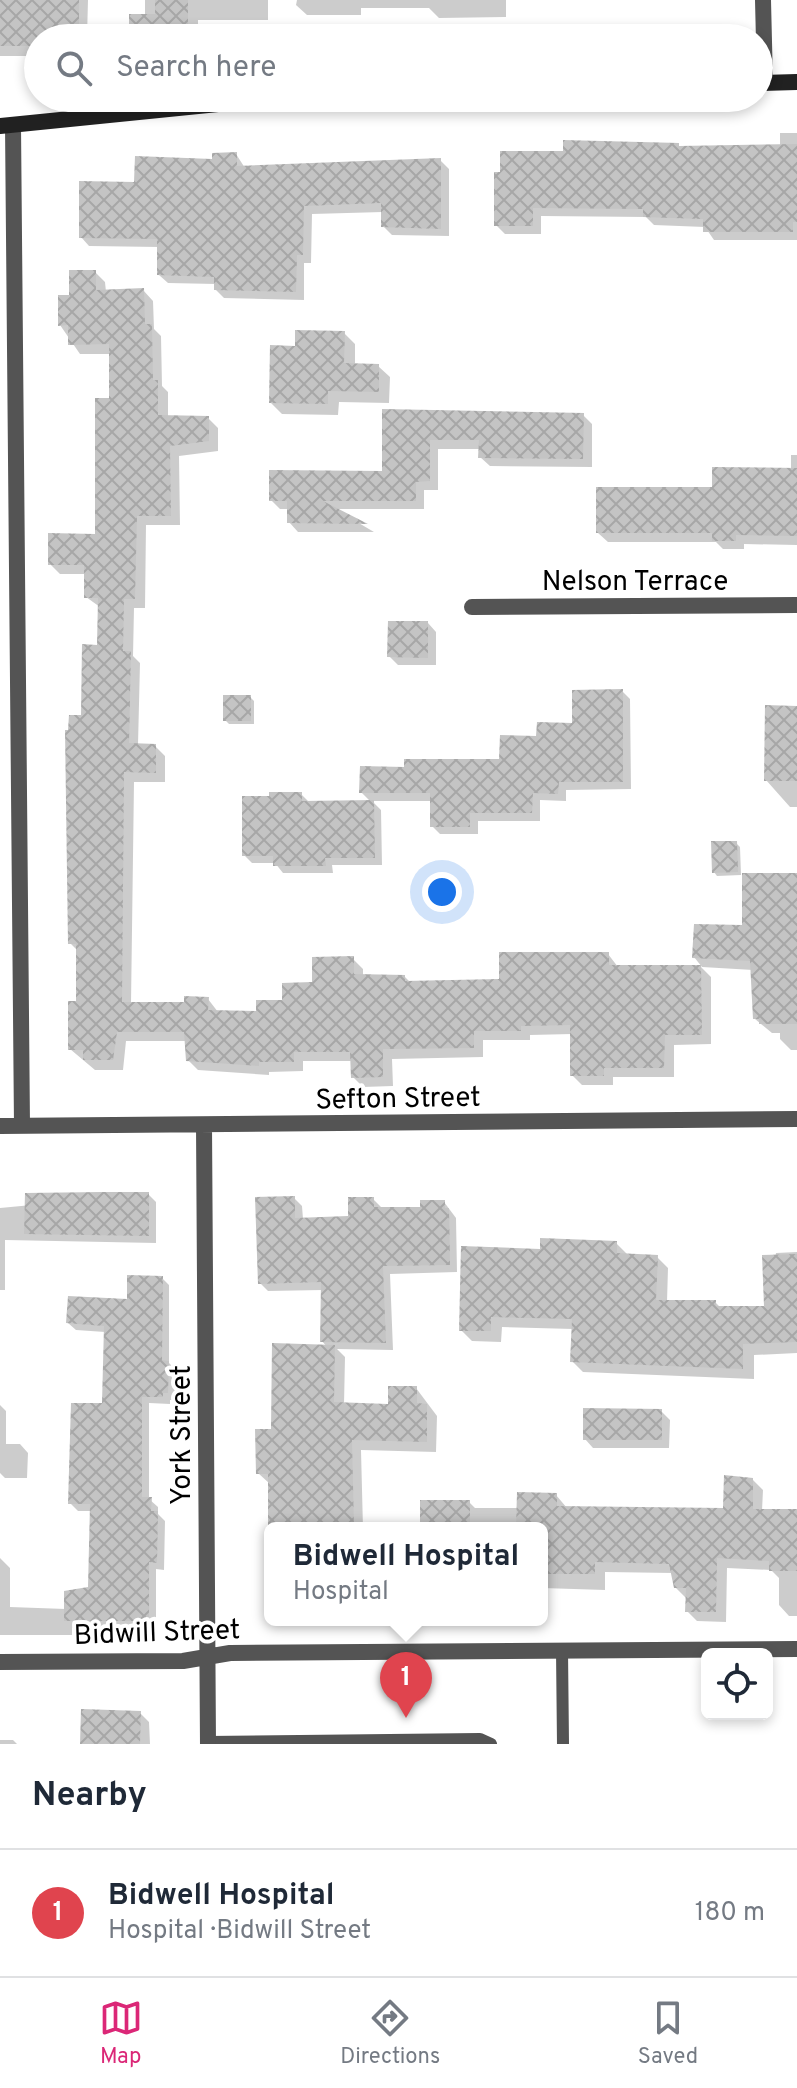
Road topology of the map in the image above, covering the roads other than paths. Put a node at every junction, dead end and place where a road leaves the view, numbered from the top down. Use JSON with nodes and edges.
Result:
{"nodes":[{"id":1,"x":763,"y":0,"type":"edge"},
{"id":2,"x":763,"y":24,"type":"edge"},
{"id":3,"x":797,"y":82,"type":"edge"},
{"id":4,"x":773,"y":83,"type":"edge"},
{"id":5,"x":138,"y":112,"type":"edge"},
{"id":6,"x":7,"y":125,"type":"edge"},
{"id":7,"x":797,"y":605,"type":"edge"},
{"id":8,"x":472,"y":607,"type":"dead end"},
{"id":9,"x":797,"y":1119,"type":"edge"},
{"id":10,"x":204,"y":1125,"type":"junction"},
{"id":11,"x":0,"y":1126,"type":"edge"},
{"id":12,"x":22,"y":1126,"type":"junction"},
{"id":13,"x":797,"y":1649,"type":"edge"},
{"id":14,"x":562,"y":1650,"type":"junction"},
{"id":15,"x":207,"y":1656,"type":"junction"},
{"id":16,"x":0,"y":1662,"type":"edge"},
{"id":17,"x":208,"y":1743,"type":"edge"},
{"id":18,"x":491,"y":1744,"type":"edge"},
{"id":19,"x":563,"y":1744,"type":"edge"}],
"edges":[{"from":1,"to":2,"type":"street"},
{"from":3,"to":4,"type":"main road"},
{"from":5,"to":6,"type":"main road"},
{"from":6,"to":12,"type":"street"},
{"from":7,"to":8,"type":"street","name":"Nelson Terrace"},
{"from":9,"to":10,"type":"street","name":"Sefton Street"},
{"from":10,"to":12,"type":"street","name":"Sefton Street"},
{"from":10,"to":15,"type":"street","name":"York Street"},
{"from":11,"to":12,"type":"street","name":"Sefton Street"},
{"from":13,"to":14,"type":"street","name":"Bidwill Street"},
{"from":14,"to":15,"type":"street","name":"Bidwill Street"},
{"from":14,"to":19,"type":"lane"},
{"from":15,"to":16,"type":"street","name":"Bidwill Street"},
{"from":15,"to":17,"type":"street","name":"York Street"},
{"from":17,"to":18,"type":"lane"}]}
